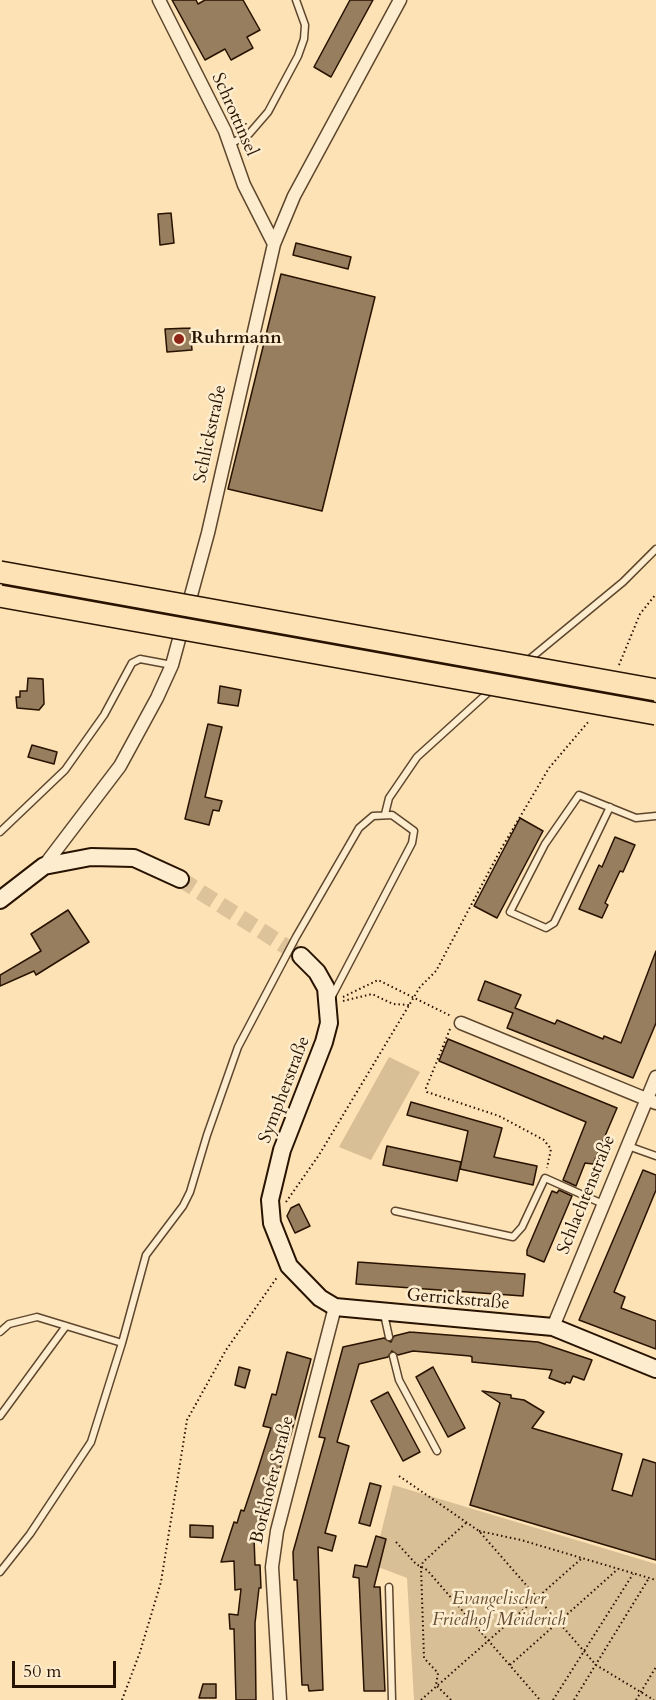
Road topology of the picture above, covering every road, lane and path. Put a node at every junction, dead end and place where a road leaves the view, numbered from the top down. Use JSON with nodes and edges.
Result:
{"nodes":[{"id":1,"x":159,"y":0,"type":"edge"},
{"id":2,"x":296,"y":0,"type":"edge"},
{"id":3,"x":400,"y":0,"type":"edge"},
{"id":4,"x":230,"y":145,"type":"junction"},
{"id":5,"x":274,"y":244,"type":"junction"},
{"id":6,"x":656,"y":549,"type":"edge"},
{"id":7,"x":0,"y":572,"type":"edge"},
{"id":8,"x":0,"y":596,"type":"edge"},
{"id":9,"x":171,"y":664,"type":"junction"},
{"id":10,"x":516,"y":670,"type":"dead end"},
{"id":11,"x":507,"y":677,"type":"dead end"},
{"id":12,"x":656,"y":690,"type":"edge"},
{"id":13,"x":656,"y":714,"type":"edge"},
{"id":14,"x":549,"y":768,"type":"dead end"},
{"id":15,"x":610,"y":807,"type":"junction"},
{"id":16,"x":385,"y":814,"type":"junction"},
{"id":17,"x":656,"y":816,"type":"edge"},
{"id":18,"x":0,"y":831,"type":"edge"},
{"id":19,"x":44,"y":866,"type":"junction"},
{"id":20,"x":180,"y":879,"type":"tunnel mouth"},
{"id":21,"x":0,"y":900,"type":"edge"},
{"id":22,"x":301,"y":956,"type":"tunnel mouth"},
{"id":23,"x":414,"y":996,"type":"junction"},
{"id":24,"x":328,"y":1004,"type":"junction"},
{"id":25,"x":410,"y":1005,"type":"junction"},
{"id":26,"x":458,"y":1021,"type":"junction"},
{"id":27,"x":656,"y":1077,"type":"edge"},
{"id":28,"x":651,"y":1101,"type":"edge"},
{"id":29,"x":627,"y":1146,"type":"junction"},
{"id":30,"x":656,"y":1156,"type":"edge"},
{"id":31,"x":545,"y":1178,"type":"junction"},
{"id":32,"x":603,"y":1204,"type":"junction"},
{"id":33,"x":395,"y":1211,"type":"dead end"},
{"id":34,"x":272,"y":1223,"type":"junction"},
{"id":35,"x":289,"y":1266,"type":"junction"},
{"id":36,"x":335,"y":1307,"type":"junction"},
{"id":37,"x":384,"y":1313,"type":"junction"},
{"id":38,"x":66,"y":1326,"type":"junction"},
{"id":39,"x":553,"y":1328,"type":"junction"},
{"id":40,"x":0,"y":1332,"type":"edge"},
{"id":41,"x":389,"y":1337,"type":"dead end"},
{"id":42,"x":123,"y":1343,"type":"junction"},
{"id":43,"x":393,"y":1356,"type":"dead end"},
{"id":44,"x":656,"y":1369,"type":"edge"},
{"id":45,"x":0,"y":1416,"type":"edge"},
{"id":46,"x":437,"y":1451,"type":"dead end"},
{"id":47,"x":399,"y":1476,"type":"dead end"},
{"id":48,"x":467,"y":1522,"type":"junction"},
{"id":49,"x":478,"y":1530,"type":"junction"},
{"id":50,"x":396,"y":1542,"type":"dead end"},
{"id":51,"x":581,"y":1559,"type":"junction"},
{"id":52,"x":421,"y":1567,"type":"junction"},
{"id":53,"x":618,"y":1569,"type":"junction"},
{"id":54,"x":0,"y":1572,"type":"edge"},
{"id":55,"x":633,"y":1574,"type":"junction"},
{"id":56,"x":649,"y":1578,"type":"junction"},
{"id":57,"x":656,"y":1580,"type":"edge"},
{"id":58,"x":389,"y":1587,"type":"dead end"},
{"id":59,"x":538,"y":1597,"type":"junction"},
{"id":60,"x":560,"y":1622,"type":"junction"},
{"id":61,"x":489,"y":1640,"type":"junction"},
{"id":62,"x":585,"y":1651,"type":"junction"},
{"id":63,"x":510,"y":1665,"type":"junction"},
{"id":64,"x":596,"y":1665,"type":"junction"},
{"id":65,"x":656,"y":1667,"type":"edge"},
{"id":66,"x":436,"y":1685,"type":"junction"},
{"id":67,"x":641,"y":1692,"type":"junction"},
{"id":68,"x":122,"y":1700,"type":"edge"},
{"id":69,"x":280,"y":1700,"type":"edge"},
{"id":70,"x":392,"y":1700,"type":"edge"},
{"id":71,"x":421,"y":1700,"type":"edge"},
{"id":72,"x":451,"y":1700,"type":"edge"},
{"id":73,"x":540,"y":1700,"type":"edge"},
{"id":74,"x":553,"y":1700,"type":"edge"},
{"id":75,"x":574,"y":1700,"type":"edge"},
{"id":76,"x":636,"y":1700,"type":"edge"},
{"id":77,"x":654,"y":1700,"type":"edge"}],
"edges":[{"from":1,"to":4,"type":"street","name":"Schrottinsel"},
{"from":2,"to":4,"type":"lane"},
{"from":3,"to":5,"type":"street","name":"Schlickstraße"},
{"from":4,"to":5,"type":"street","name":"Schrottinsel"},
{"from":5,"to":9,"type":"street","name":"Schlickstraße"},
{"from":6,"to":10,"type":"lane"},
{"from":7,"to":12,"type":"highway","bridge":true},
{"from":8,"to":13,"type":"highway","bridge":true},
{"from":9,"to":18,"type":"lane"},
{"from":9,"to":19,"type":"street","name":"Schlickstraße"},
{"from":11,"to":16,"type":"lane"},
{"from":14,"to":23,"type":"path"},
{"from":15,"to":15,"type":"lane"},
{"from":15,"to":17,"type":"lane"},
{"from":16,"to":24,"type":"lane"},
{"from":16,"to":42,"type":"lane"},
{"from":19,"to":20,"type":"street"},
{"from":19,"to":21,"type":"street"},
{"from":22,"to":24,"type":"street","name":"Sympherstraße"},
{"from":23,"to":24,"type":"path"},
{"from":23,"to":25,"type":"path"},
{"from":23,"to":26,"type":"path"},
{"from":24,"to":25,"type":"path"},
{"from":24,"to":34,"type":"street","name":"Sympherstraße"},
{"from":25,"to":34,"type":"path"},
{"from":26,"to":28,"type":"street"},
{"from":26,"to":31,"type":"path"},
{"from":27,"to":28,"type":"street","name":"Schlachtenstraße"},
{"from":28,"to":29,"type":"street","name":"Schlachtenstraße"},
{"from":29,"to":30,"type":"lane"},
{"from":29,"to":32,"type":"street","name":"Schlachtenstraße"},
{"from":31,"to":32,"type":"lane"},
{"from":31,"to":33,"type":"lane"},
{"from":32,"to":39,"type":"street","name":"Schlachtenstraße"},
{"from":34,"to":35,"type":"street","name":"Sympherstraße"},
{"from":35,"to":36,"type":"street"},
{"from":35,"to":68,"type":"path"},
{"from":36,"to":37,"type":"street","name":"Gerrickstraße"},
{"from":36,"to":69,"type":"street","name":"Borkhofer Straße"},
{"from":37,"to":39,"type":"street","name":"Gerrickstraße"},
{"from":37,"to":41,"type":"lane"},
{"from":38,"to":40,"type":"lane"},
{"from":38,"to":42,"type":"lane"},
{"from":38,"to":45,"type":"lane"},
{"from":39,"to":44,"type":"street","name":"Gerrickstraße"},
{"from":42,"to":54,"type":"lane"},
{"from":43,"to":46,"type":"lane"},
{"from":47,"to":48,"type":"path"},
{"from":48,"to":49,"type":"path"},
{"from":48,"to":52,"type":"path"},
{"from":49,"to":51,"type":"path"},
{"from":49,"to":59,"type":"path"},
{"from":50,"to":52,"type":"path"},
{"from":51,"to":53,"type":"path"},
{"from":51,"to":59,"type":"path"},
{"from":52,"to":61,"type":"path"},
{"from":52,"to":66,"type":"path"},
{"from":53,"to":55,"type":"path"},
{"from":53,"to":60,"type":"path"},
{"from":55,"to":56,"type":"path"},
{"from":55,"to":62,"type":"path"},
{"from":56,"to":57,"type":"path"},
{"from":56,"to":64,"type":"path"},
{"from":58,"to":70,"type":"lane"},
{"from":59,"to":60,"type":"path"},
{"from":59,"to":61,"type":"path"},
{"from":60,"to":62,"type":"path"},
{"from":60,"to":63,"type":"path"},
{"from":61,"to":63,"type":"path"},
{"from":61,"to":66,"type":"path"},
{"from":62,"to":64,"type":"path"},
{"from":62,"to":74,"type":"path"},
{"from":63,"to":73,"type":"path"},
{"from":64,"to":67,"type":"path"},
{"from":64,"to":75,"type":"path"},
{"from":65,"to":67,"type":"path"},
{"from":66,"to":71,"type":"path"},
{"from":66,"to":72,"type":"path"},
{"from":67,"to":76,"type":"path"},
{"from":67,"to":77,"type":"path"}]}
